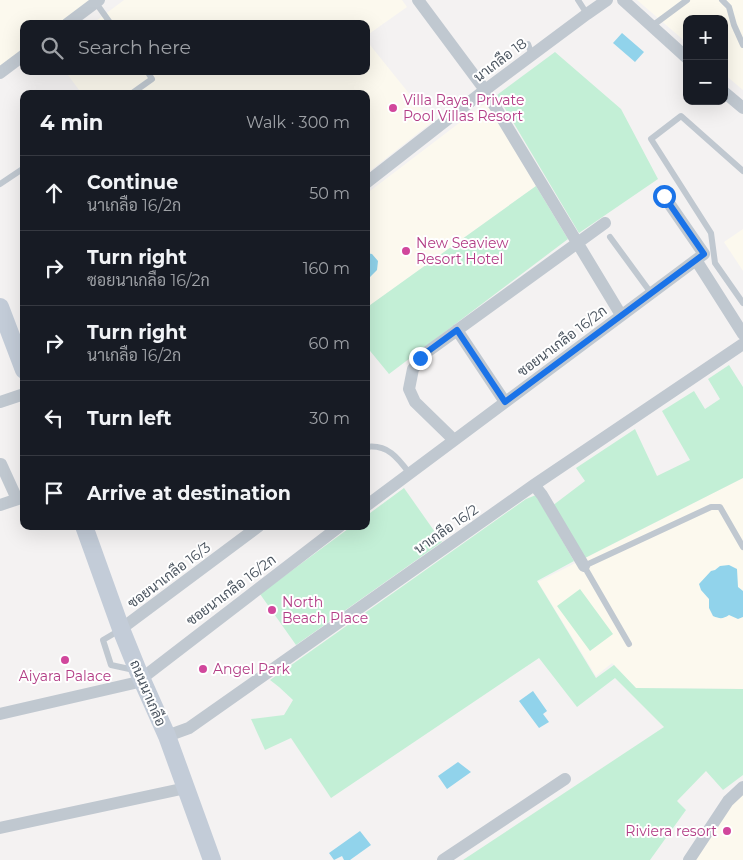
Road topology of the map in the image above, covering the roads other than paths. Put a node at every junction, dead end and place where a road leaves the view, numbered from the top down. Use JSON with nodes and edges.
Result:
{"nodes":[{"id":1,"x":418,"y":0,"type":"edge"},
{"id":2,"x":578,"y":0,"type":"edge"},
{"id":3,"x":607,"y":0,"type":"edge"},
{"id":4,"x":622,"y":0,"type":"edge"},
{"id":5,"x":687,"y":0,"type":"edge"},
{"id":6,"x":722,"y":0,"type":"edge"},
{"id":7,"x":98,"y":1,"type":"edge"},
{"id":8,"x":587,"y":14,"type":"junction"},
{"id":9,"x":72,"y":20,"type":"edge"},
{"id":10,"x":109,"y":20,"type":"edge"},
{"id":11,"x":651,"y":27,"type":"junction"},
{"id":12,"x":743,"y":45,"type":"edge"},
{"id":13,"x":683,"y":55,"type":"edge"},
{"id":14,"x":20,"y":59,"type":"edge"},
{"id":15,"x":0,"y":73,"type":"edge"},
{"id":16,"x":150,"y":75,"type":"edge"},
{"id":17,"x":137,"y":90,"type":"edge"},
{"id":18,"x":485,"y":90,"type":"junction"},
{"id":19,"x":728,"y":95,"type":"edge"},
{"id":20,"x":743,"y":108,"type":"edge"},
{"id":21,"x":20,"y":171,"type":"edge"},
{"id":22,"x":743,"y":171,"type":"edge"},
{"id":23,"x":370,"y":180,"type":"edge"},
{"id":24,"x":0,"y":184,"type":"edge"},
{"id":25,"x":664,"y":196,"type":"dead end"},
{"id":26,"x":604,"y":223,"type":"dead end"},
{"id":27,"x":610,"y":237,"type":"dead end"},
{"id":28,"x":577,"y":242,"type":"junction"},
{"id":29,"x":700,"y":257,"type":"junction"},
{"id":30,"x":651,"y":293,"type":"junction"},
{"id":31,"x":743,"y":303,"type":"edge"},
{"id":32,"x":0,"y":307,"type":"edge"},
{"id":33,"x":621,"y":315,"type":"junction"},
{"id":34,"x":457,"y":330,"type":"junction"},
{"id":35,"x":743,"y":334,"type":"edge"},
{"id":36,"x":743,"y":344,"type":"edge"},
{"id":37,"x":20,"y":360,"type":"edge"},
{"id":38,"x":20,"y":395,"type":"edge"},
{"id":39,"x":0,"y":402,"type":"edge"},
{"id":40,"x":505,"y":402,"type":"junction"},
{"id":41,"x":454,"y":440,"type":"junction"},
{"id":42,"x":370,"y":447,"type":"edge"},
{"id":43,"x":0,"y":465,"type":"edge"},
{"id":44,"x":410,"y":474,"type":"junction"},
{"id":45,"x":534,"y":485,"type":"junction"},
{"id":46,"x":20,"y":498,"type":"edge"},
{"id":47,"x":370,"y":503,"type":"edge"},
{"id":48,"x":0,"y":505,"type":"edge"},
{"id":49,"x":85,"y":530,"type":"edge"},
{"id":50,"x":254,"y":530,"type":"edge"},
{"id":51,"x":335,"y":530,"type":"edge"},
{"id":52,"x":743,"y":547,"type":"edge"},
{"id":53,"x":584,"y":566,"type":"junction"},
{"id":54,"x":121,"y":629,"type":"junction"},
{"id":55,"x":629,"y":644,"type":"dead end"},
{"id":56,"x":141,"y":677,"type":"junction"},
{"id":57,"x":0,"y":714,"type":"edge"},
{"id":58,"x":166,"y":736,"type":"junction"},
{"id":59,"x":565,"y":779,"type":"dead end"},
{"id":60,"x":743,"y":787,"type":"edge"},
{"id":61,"x":186,"y":788,"type":"junction"},
{"id":62,"x":0,"y":828,"type":"edge"},
{"id":63,"x":210,"y":859,"type":"edge"},
{"id":64,"x":443,"y":860,"type":"edge"},
{"id":65,"x":688,"y":860,"type":"edge"}],
"edges":[{"from":1,"to":18,"type":"street"},
{"from":2,"to":8,"type":"lane"},
{"from":3,"to":8,"type":"street","name":"นาเกลือ 18"},
{"from":4,"to":11,"type":"street"},
{"from":5,"to":11,"type":"lane"},
{"from":6,"to":12,"type":"lane"},
{"from":7,"to":9,"type":"street"},
{"from":7,"to":10,"type":"lane"},
{"from":8,"to":18,"type":"street","name":"นาเกลือ 18"},
{"from":11,"to":13,"type":"street"},
{"from":14,"to":15,"type":"street"},
{"from":16,"to":17,"type":"lane"},
{"from":18,"to":23,"type":"street","name":"นาเกลือ 18"},
{"from":18,"to":28,"type":"street"},
{"from":19,"to":20,"type":"street"},
{"from":21,"to":24,"type":"lane"},
{"from":22,"to":31,"type":"lane"},
{"from":25,"to":29,"type":"street"},
{"from":26,"to":28,"type":"street"},
{"from":27,"to":30,"type":"lane"},
{"from":28,"to":33,"type":"street"},
{"from":28,"to":34,"type":"street"},
{"from":29,"to":30,"type":"street","name":"ซอยนาเกลือ 16/2ก"},
{"from":29,"to":35,"type":"street"},
{"from":30,"to":33,"type":"street","name":"ซอยนาเกลือ 16/2ก"},
{"from":32,"to":37,"type":"street"},
{"from":33,"to":40,"type":"street","name":"ซอยนาเกลือ 16/2ก"},
{"from":34,"to":40,"type":"street"},
{"from":34,"to":41,"type":"street"},
{"from":36,"to":45,"type":"street","name":"นาเกลือ 16/2"},
{"from":38,"to":39,"type":"street"},
{"from":40,"to":41,"type":"street","name":"ซอยนาเกลือ 16/2ก"},
{"from":41,"to":44,"type":"street","name":"ซอยนาเกลือ 16/2ก"},
{"from":42,"to":44,"type":"lane"},
{"from":43,"to":46,"type":"street"},
{"from":44,"to":47,"type":"street","name":"ซอยนาเกลือ 16/2ก"},
{"from":45,"to":53,"type":"street"},
{"from":45,"to":58,"type":"street","name":"นาเกลือ 16/2"},
{"from":46,"to":48,"type":"street"},
{"from":49,"to":54,"type":"street","name":"ถนนนาเกลือ"},
{"from":50,"to":54,"type":"street","name":"ซอยนาเกลือ 16/3"},
{"from":51,"to":56,"type":"street","name":"ซอยนาเกลือ 16/2ก"},
{"from":52,"to":53,"type":"lane"},
{"from":53,"to":55,"type":"lane"},
{"from":54,"to":56,"type":"street","name":"ถนนนาเกลือ"},
{"from":56,"to":57,"type":"street"},
{"from":56,"to":58,"type":"street","name":"ถนนนาเกลือ"},
{"from":58,"to":61,"type":"street","name":"ถนนนาเกลือ"},
{"from":59,"to":64,"type":"street"},
{"from":60,"to":65,"type":"street"},
{"from":61,"to":62,"type":"street"},
{"from":61,"to":63,"type":"street","name":"ถนนนาเกลือ"}]}
